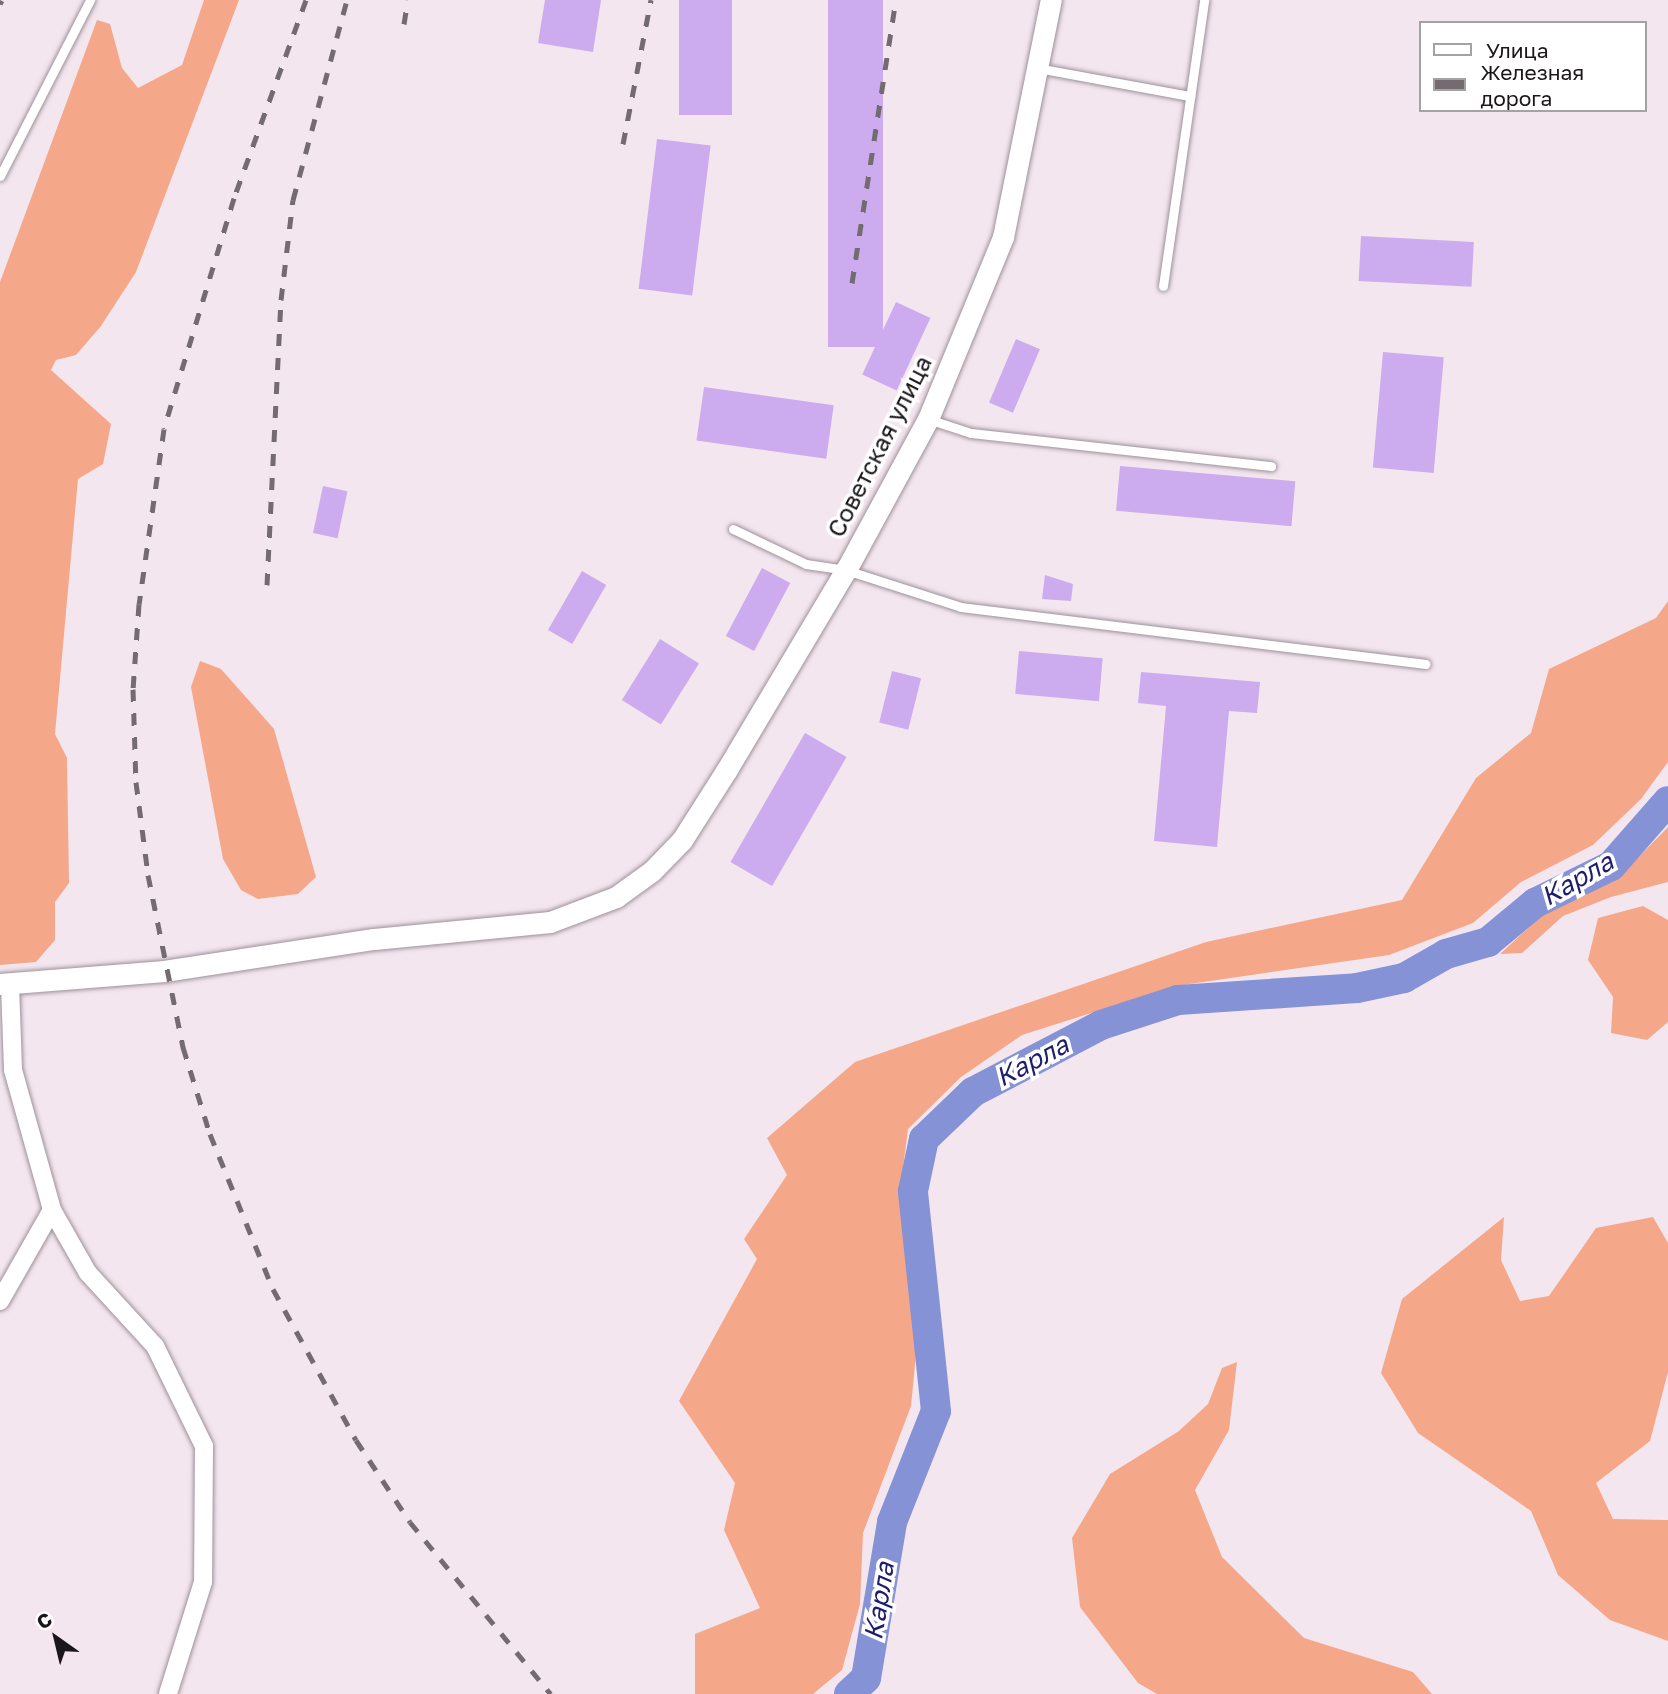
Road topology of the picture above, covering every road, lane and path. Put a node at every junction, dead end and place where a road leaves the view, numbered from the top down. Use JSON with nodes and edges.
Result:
{"nodes":[{"id":1,"x":90,"y":0,"type":"edge"},
{"id":2,"x":1051,"y":0,"type":"edge"},
{"id":3,"x":1204,"y":0,"type":"edge"},
{"id":4,"x":1037,"y":68,"type":"junction"},
{"id":5,"x":1190,"y":96,"type":"junction"},
{"id":6,"x":0,"y":176,"type":"edge"},
{"id":7,"x":1163,"y":286,"type":"dead end"},
{"id":8,"x":929,"y":419,"type":"junction"},
{"id":9,"x":1271,"y":466,"type":"dead end"},
{"id":10,"x":733,"y":529,"type":"dead end"},
{"id":11,"x":846,"y":570,"type":"junction"},
{"id":12,"x":1426,"y":664,"type":"dead end"},
{"id":13,"x":5,"y":984,"type":"edge"},
{"id":14,"x":52,"y":1210,"type":"junction"},
{"id":15,"x":0,"y":1301,"type":"edge"},
{"id":16,"x":168,"y":1694,"type":"edge"}],
"edges":[{"from":1,"to":6,"type":"lane"},
{"from":2,"to":4,"type":"street","name":"Советская улица"},
{"from":3,"to":5,"type":"lane"},
{"from":4,"to":5,"type":"lane"},
{"from":4,"to":8,"type":"street","name":"Советская улица"},
{"from":5,"to":7,"type":"lane"},
{"from":8,"to":9,"type":"lane"},
{"from":8,"to":11,"type":"street","name":"Советская улица"},
{"from":10,"to":11,"type":"lane"},
{"from":11,"to":12,"type":"lane"},
{"from":11,"to":13,"type":"street","name":"Советская улица"},
{"from":13,"to":14,"type":"street"},
{"from":14,"to":15,"type":"street"},
{"from":14,"to":16,"type":"street"}]}
